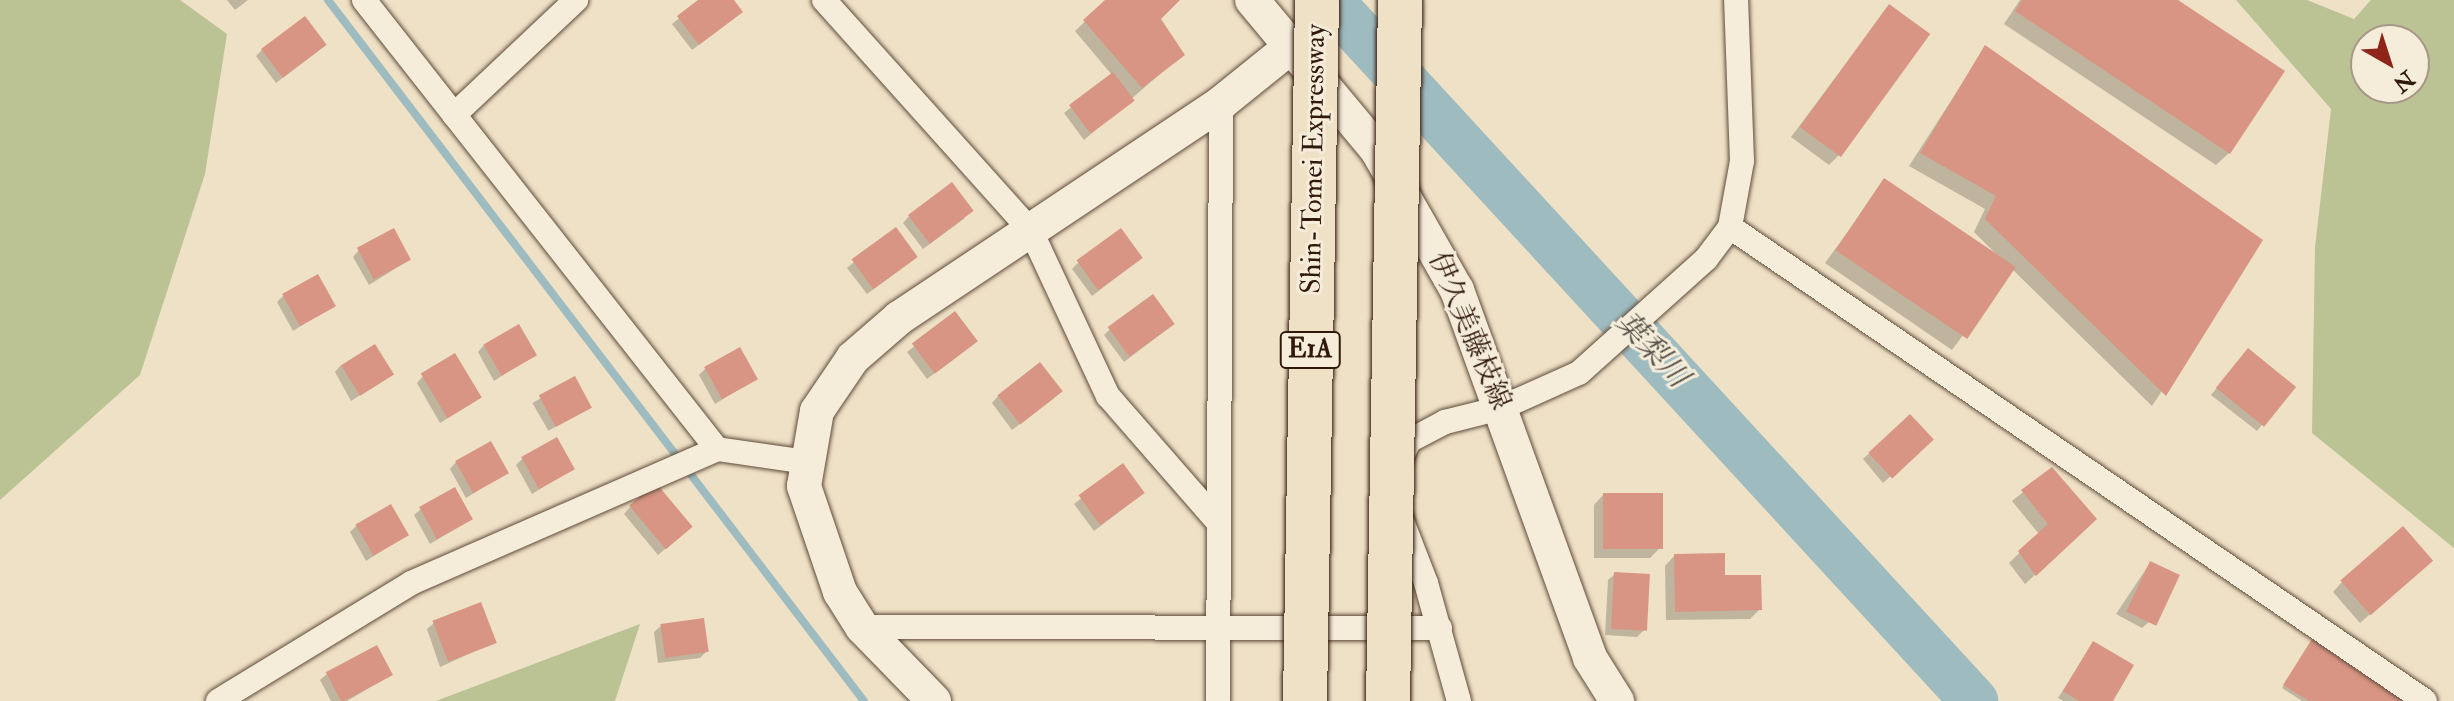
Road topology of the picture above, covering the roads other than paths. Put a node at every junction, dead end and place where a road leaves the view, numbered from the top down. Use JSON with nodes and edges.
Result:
{"nodes":[{"id":1,"x":364,"y":0,"type":"edge"},
{"id":2,"x":576,"y":0,"type":"edge"},
{"id":3,"x":824,"y":0,"type":"edge"},
{"id":4,"x":1252,"y":0,"type":"edge"},
{"id":5,"x":1317,"y":0,"type":"edge"},
{"id":6,"x":1400,"y":0,"type":"edge"},
{"id":7,"x":1736,"y":0,"type":"edge"},
{"id":8,"x":1292,"y":46,"type":"junction"},
{"id":9,"x":1221,"y":103,"type":"junction"},
{"id":10,"x":454,"y":115,"type":"junction"},
{"id":11,"x":1730,"y":227,"type":"junction"},
{"id":12,"x":1031,"y":231,"type":"junction"},
{"id":13,"x":1501,"y":408,"type":"junction"},
{"id":14,"x":717,"y":449,"type":"junction"},
{"id":15,"x":806,"y":462,"type":"junction"},
{"id":16,"x":1218,"y":522,"type":"junction"},
{"id":17,"x":862,"y":627,"type":"junction"},
{"id":18,"x":1220,"y":628,"type":"junction"},
{"id":19,"x":1440,"y":628,"type":"junction"},
{"id":20,"x":218,"y":701,"type":"edge"},
{"id":21,"x":934,"y":701,"type":"edge"},
{"id":22,"x":1218,"y":701,"type":"edge"},
{"id":23,"x":1305,"y":701,"type":"edge"},
{"id":24,"x":1388,"y":701,"type":"edge"},
{"id":25,"x":1459,"y":701,"type":"edge"},
{"id":26,"x":1617,"y":701,"type":"edge"},
{"id":27,"x":2425,"y":701,"type":"edge"}],
"edges":[{"from":1,"to":10,"type":"street"},
{"from":2,"to":10,"type":"street"},
{"from":3,"to":12,"type":"street"},
{"from":4,"to":8,"type":"street","name":"伊久美藤枝線"},
{"from":5,"to":23,"type":"highway","name":"Shin-Tomei Expressway","number":"E1A","bridge":true},
{"from":6,"to":24,"type":"highway","bridge":true},
{"from":7,"to":11,"type":"street"},
{"from":8,"to":9,"type":"street"},
{"from":8,"to":13,"type":"street","name":"伊久美藤枝線"},
{"from":9,"to":12,"type":"street"},
{"from":9,"to":16,"type":"street"},
{"from":10,"to":14,"type":"street"},
{"from":11,"to":13,"type":"street"},
{"from":11,"to":27,"type":"street"},
{"from":12,"to":15,"type":"street"},
{"from":12,"to":16,"type":"street"},
{"from":13,"to":19,"type":"street"},
{"from":13,"to":26,"type":"street","name":"伊久美藤枝線"},
{"from":14,"to":15,"type":"street"},
{"from":14,"to":20,"type":"street"},
{"from":15,"to":17,"type":"street"},
{"from":16,"to":18,"type":"street"},
{"from":17,"to":18,"type":"street"},
{"from":17,"to":21,"type":"street"},
{"from":18,"to":19,"type":"street"},
{"from":18,"to":22,"type":"street"},
{"from":19,"to":25,"type":"street"}]}
